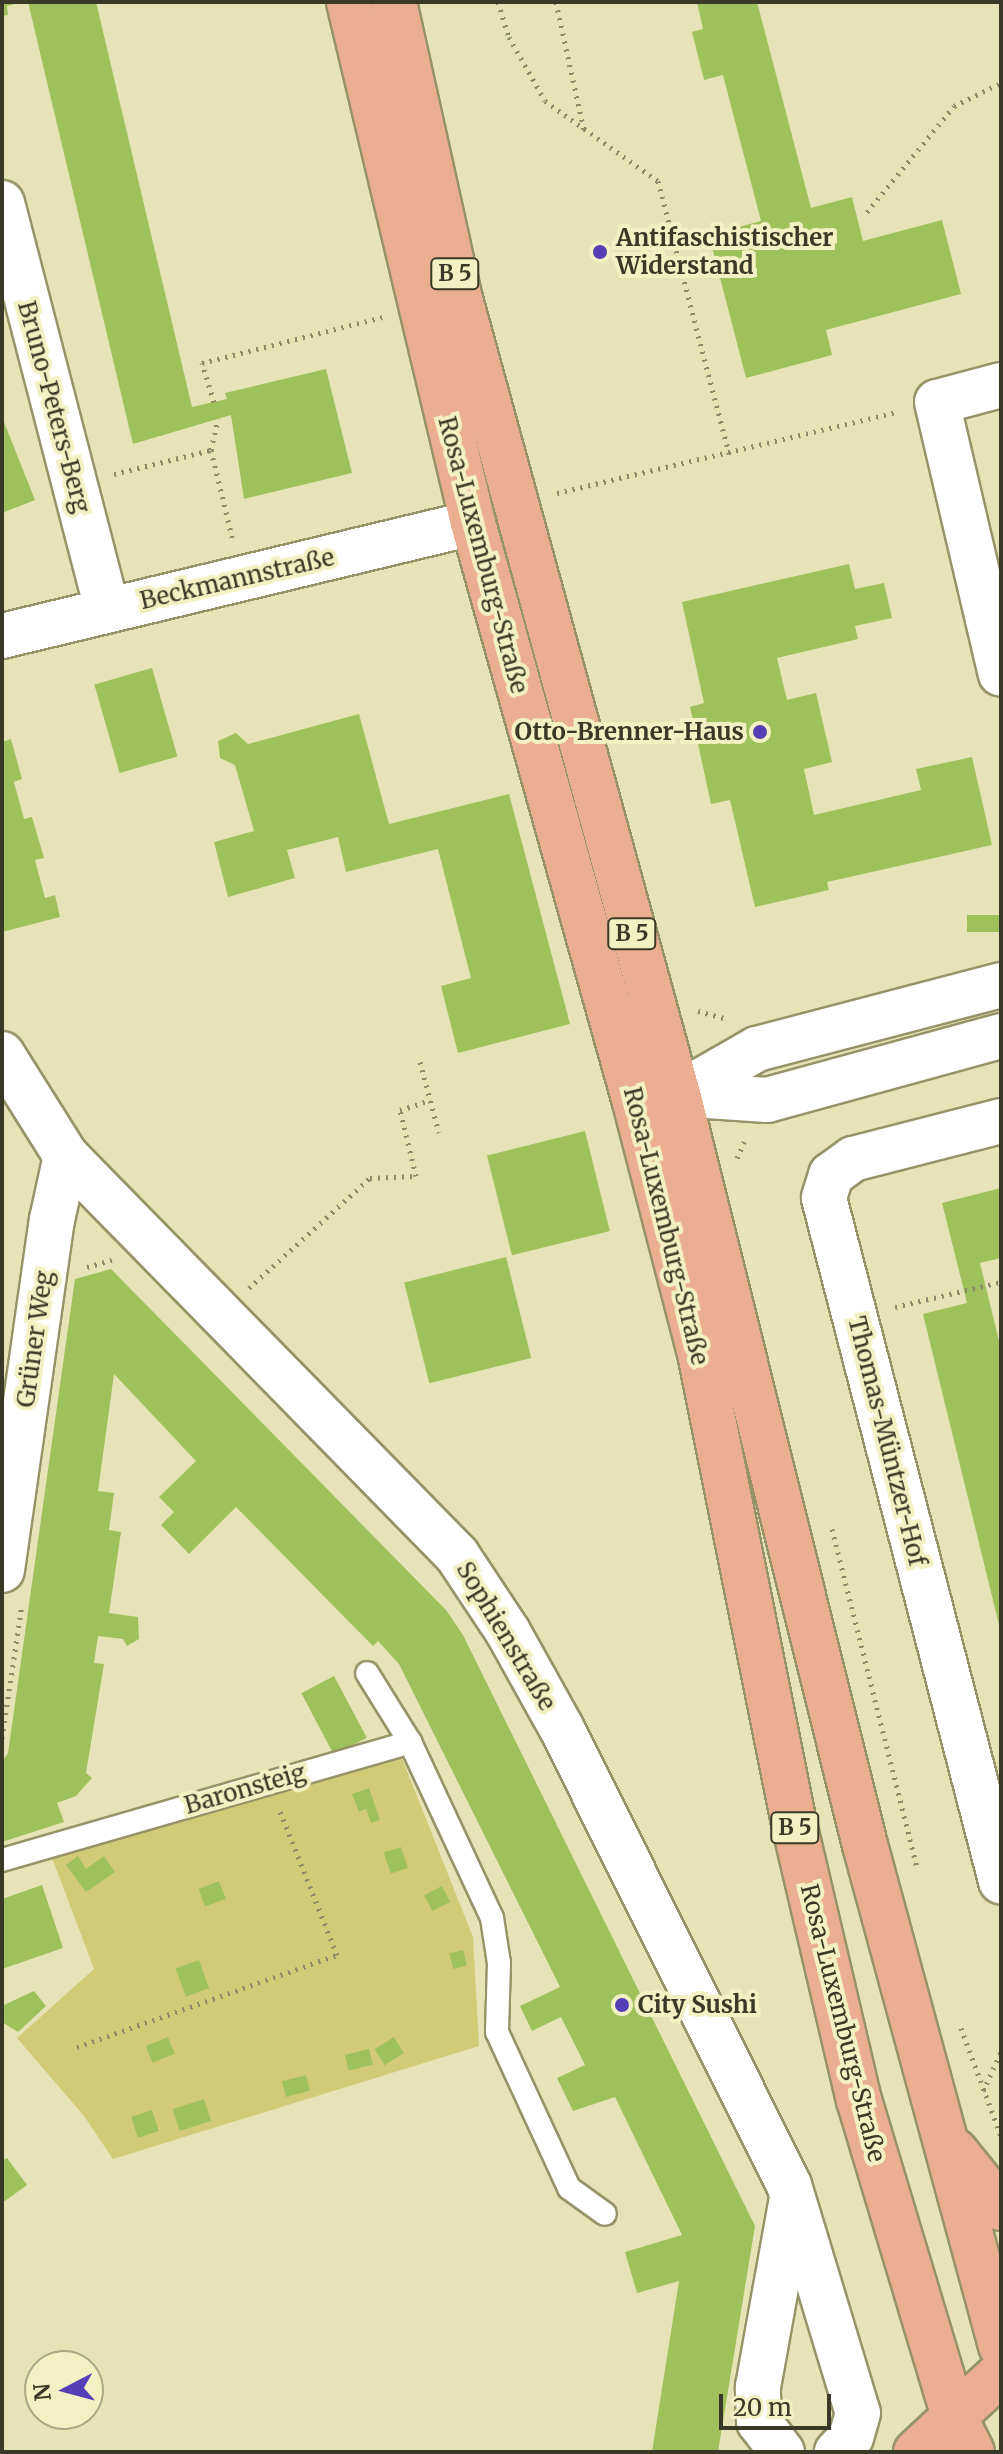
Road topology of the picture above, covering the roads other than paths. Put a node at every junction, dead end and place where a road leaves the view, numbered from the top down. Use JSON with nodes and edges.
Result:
{"nodes":[{"id":1,"x":349,"y":2,"type":"edge"},
{"id":2,"x":394,"y":2,"type":"edge"},
{"id":3,"x":2,"y":203,"type":"edge"},
{"id":4,"x":1001,"y":385,"type":"edge"},
{"id":5,"x":473,"y":523,"type":"junction"},
{"id":6,"x":525,"y":544,"type":"junction"},
{"id":7,"x":107,"y":610,"type":"junction"},
{"id":8,"x":2,"y":636,"type":"edge"},
{"id":9,"x":1001,"y":674,"type":"edge"},
{"id":10,"x":1001,"y":985,"type":"edge"},
{"id":11,"x":1001,"y":1036,"type":"edge"},
{"id":12,"x":2,"y":1054,"type":"edge"},
{"id":13,"x":678,"y":1094,"type":"junction"},
{"id":14,"x":635,"y":1102,"type":"junction"},
{"id":15,"x":1001,"y":1121,"type":"edge"},
{"id":16,"x":66,"y":1156,"type":"junction"},
{"id":17,"x":2,"y":1570,"type":"edge"},
{"id":18,"x":367,"y":1673,"type":"dead end"},
{"id":19,"x":410,"y":1742,"type":"junction"},
{"id":20,"x":2,"y":1860,"type":"edge"},
{"id":21,"x":1001,"y":1881,"type":"edge"},
{"id":22,"x":937,"y":2125,"type":"junction"},
{"id":23,"x":792,"y":2196,"type":"junction"},
{"id":24,"x":1001,"y":2208,"type":"edge"},
{"id":25,"x":605,"y":2214,"type":"dead end"},
{"id":26,"x":1001,"y":2346,"type":"edge"},
{"id":27,"x":1001,"y":2373,"type":"edge"},
{"id":28,"x":953,"y":2414,"type":"junction"},
{"id":29,"x":782,"y":2452,"type":"edge"},
{"id":30,"x":837,"y":2452,"type":"edge"},
{"id":31,"x":916,"y":2452,"type":"edge"},
{"id":32,"x":972,"y":2452,"type":"edge"}],
"edges":[{"from":1,"to":5,"type":"main road","name":"Rosa-Luxemburg-Straße","number":"B 5"},
{"from":2,"to":6,"type":"main road","name":"Rosa-Luxemburg-Straße","number":"B 5"},
{"from":3,"to":7,"type":"street","name":"Bruno-Peters-Berg"},
{"from":4,"to":9,"type":"street"},
{"from":5,"to":6,"type":"main road"},
{"from":5,"to":7,"type":"street","name":"Beckmannstraße"},
{"from":5,"to":14,"type":"main road","name":"Rosa-Luxemburg-Straße","number":"B 5"},
{"from":6,"to":13,"type":"main road","name":"Rosa-Luxemburg-Straße","number":"B 5"},
{"from":7,"to":8,"type":"street","name":"Beckmannstraße"},
{"from":10,"to":13,"type":"street"},
{"from":11,"to":13,"type":"street"},
{"from":12,"to":16,"type":"street","name":"Sophienstraße"},
{"from":13,"to":14,"type":"street"},
{"from":13,"to":22,"type":"main road","name":"Rosa-Luxemburg-Straße","number":"B 5"},
{"from":14,"to":28,"type":"main road","name":"Rosa-Luxemburg-Straße","number":"B 5"},
{"from":15,"to":21,"type":"street","name":"Thomas-Müntzer-Hof"},
{"from":16,"to":17,"type":"street","name":"Grüner Weg"},
{"from":16,"to":23,"type":"street","name":"Sophienstraße"},
{"from":18,"to":19,"type":"lane"},
{"from":19,"to":20,"type":"lane","name":"Baronsteig"},
{"from":19,"to":25,"type":"lane"},
{"from":22,"to":24,"type":"main road"},
{"from":22,"to":26,"type":"main road","name":"Rosa-Luxemburg-Straße","number":"B 5"},
{"from":23,"to":29,"type":"street"},
{"from":23,"to":30,"type":"street","name":"Sophienstraße"},
{"from":27,"to":28,"type":"main road"},
{"from":28,"to":31,"type":"main road"},
{"from":28,"to":32,"type":"main road","name":"Rosa-Luxemburg-Straße","number":"B 5"}]}
